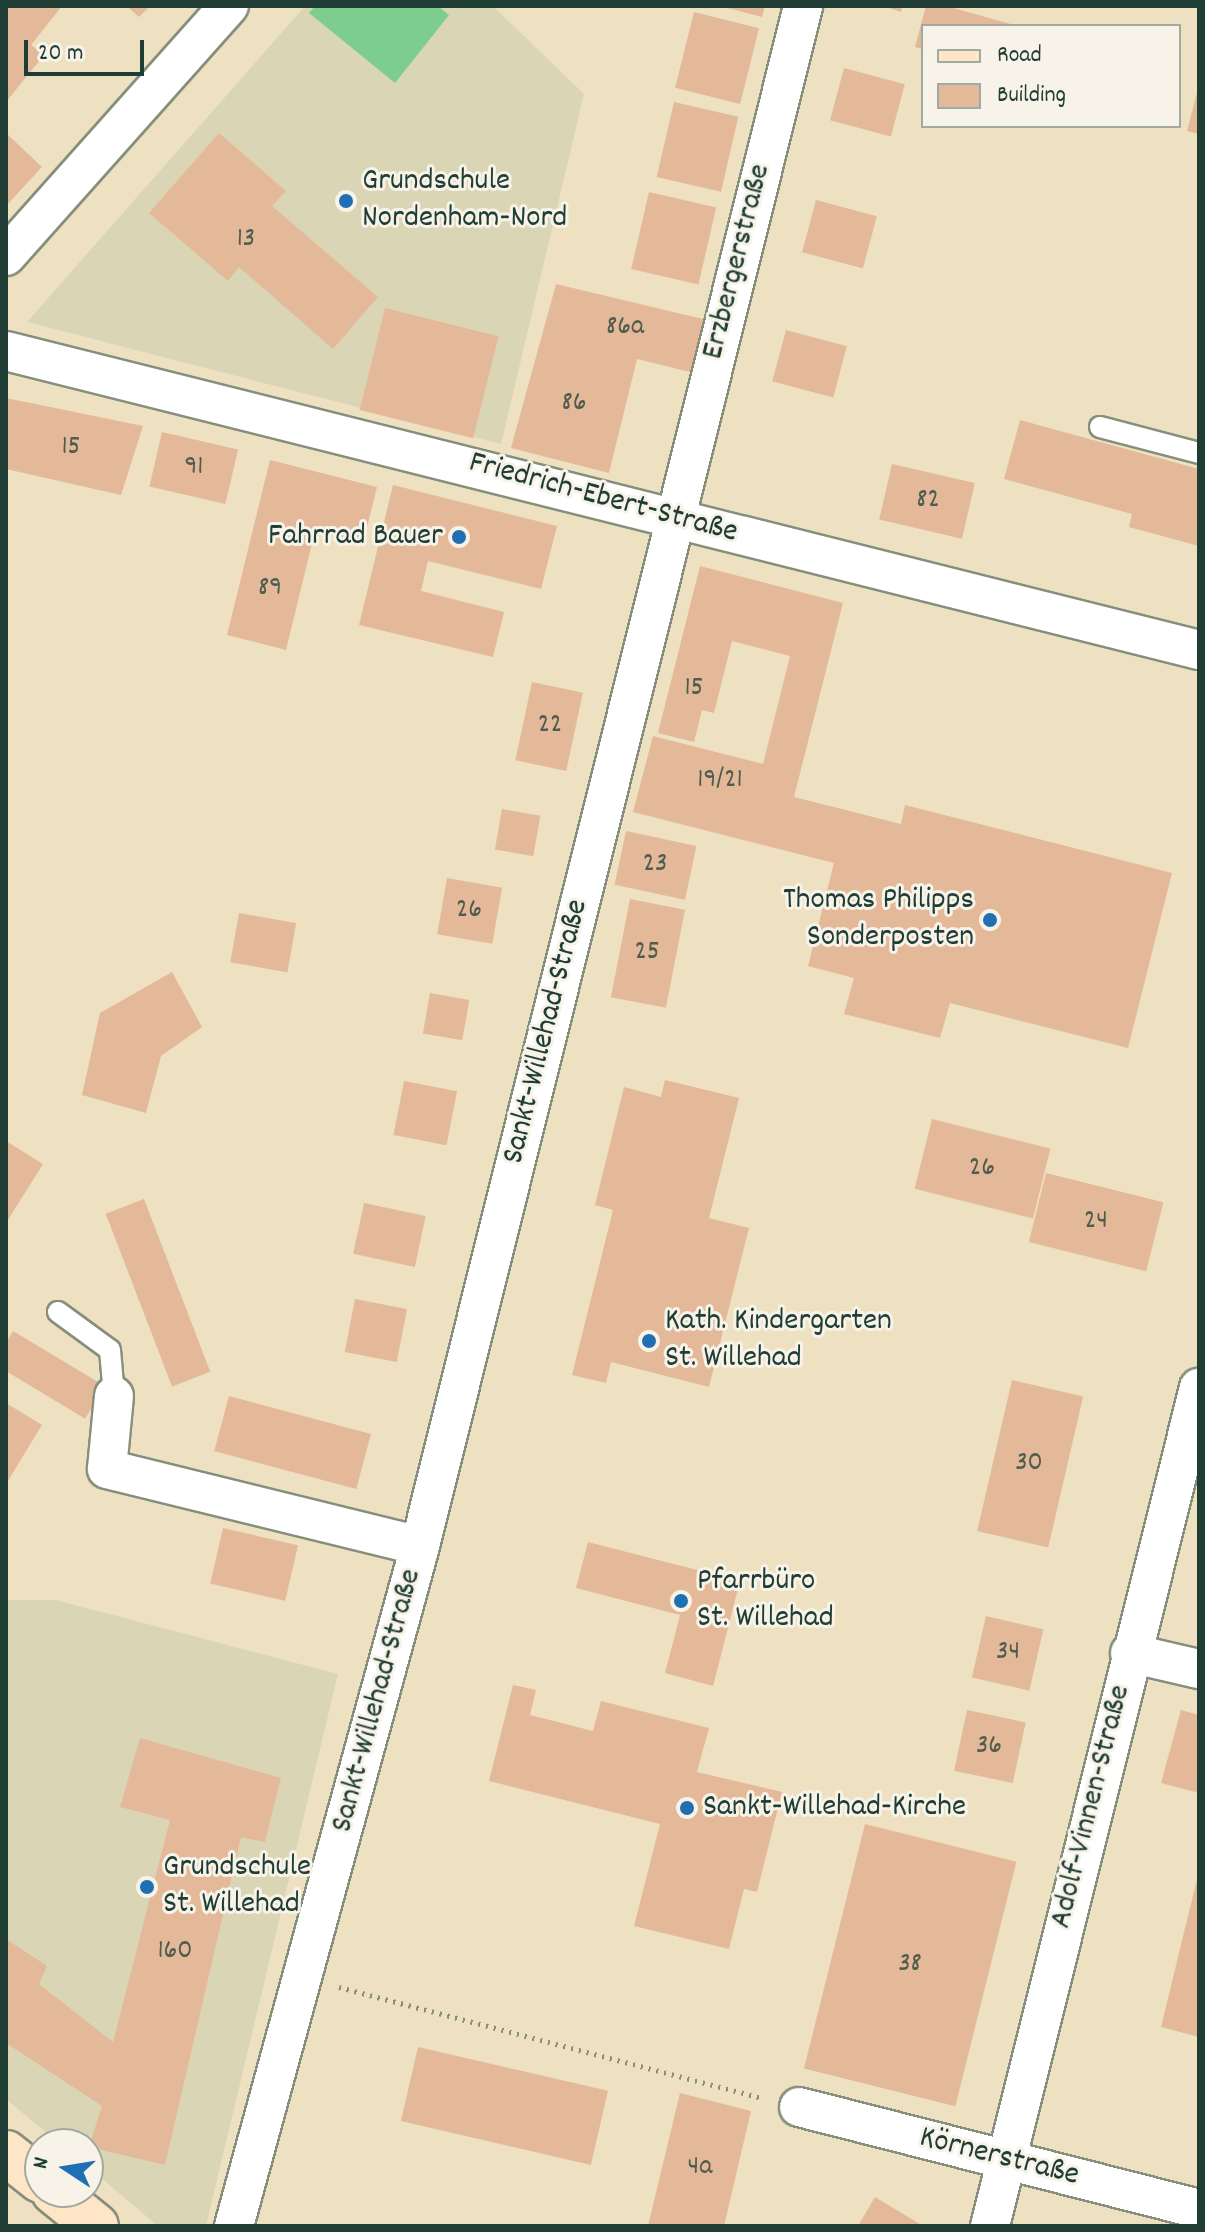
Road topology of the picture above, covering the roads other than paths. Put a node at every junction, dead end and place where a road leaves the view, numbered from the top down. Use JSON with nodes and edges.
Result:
{"nodes":[{"id":1,"x":229,"y":6,"type":"edge"},
{"id":2,"x":803,"y":6,"type":"edge"},
{"id":3,"x":6,"y":256,"type":"edge"},
{"id":4,"x":6,"y":351,"type":"edge"},
{"id":5,"x":1100,"y":427,"type":"dead end"},
{"id":6,"x":1199,"y":453,"type":"edge"},
{"id":7,"x":674,"y":517,"type":"junction"},
{"id":8,"x":1199,"y":650,"type":"edge"},
{"id":9,"x":58,"y":1312,"type":"dead end"},
{"id":10,"x":1199,"y":1388,"type":"edge"},
{"id":11,"x":114,"y":1396,"type":"joint"},
{"id":12,"x":420,"y":1546,"type":"junction"},
{"id":13,"x":1130,"y":1653,"type":"junction"},
{"id":14,"x":1199,"y":1669,"type":"edge"},
{"id":15,"x":799,"y":2107,"type":"road end"},
{"id":16,"x":6,"y":2153,"type":"edge"},
{"id":17,"x":1005,"y":2160,"type":"junction"},
{"id":18,"x":24,"y":2167,"type":"edge"},
{"id":19,"x":74,"y":2208,"type":"edge"},
{"id":20,"x":1199,"y":2209,"type":"edge"},
{"id":21,"x":96,"y":2226,"type":"edge"},
{"id":22,"x":234,"y":2226,"type":"edge"},
{"id":23,"x":990,"y":2226,"type":"edge"}],
"edges":[{"from":1,"to":3,"type":"street"},
{"from":2,"to":7,"type":"street","name":"Erzbergerstraße"},
{"from":4,"to":7,"type":"street","name":"Friedrich-Ebert-Straße"},
{"from":5,"to":6,"type":"lane"},
{"from":7,"to":8,"type":"street","name":"Friedrich-Ebert-Straße"},
{"from":7,"to":12,"type":"street","name":"Sankt-Willehad-Straße"},
{"from":9,"to":11,"type":"lane"},
{"from":10,"to":13,"type":"street","name":"Adolf-Vinnen-Straße"},
{"from":11,"to":12,"type":"street","name":"Sankt-Willehad-Straße"},
{"from":12,"to":22,"type":"street","name":"Sankt-Willehad-Straße"},
{"from":13,"to":14,"type":"street"},
{"from":13,"to":17,"type":"street","name":"Adolf-Vinnen-Straße"},
{"from":15,"to":17,"type":"street","name":"Körnerstraße"},
{"from":16,"to":18,"type":"street"},
{"from":17,"to":20,"type":"street","name":"Körnerstraße"},
{"from":17,"to":23,"type":"street","name":"Adolf-Vinnen-Straße"},
{"from":19,"to":21,"type":"street"}]}
